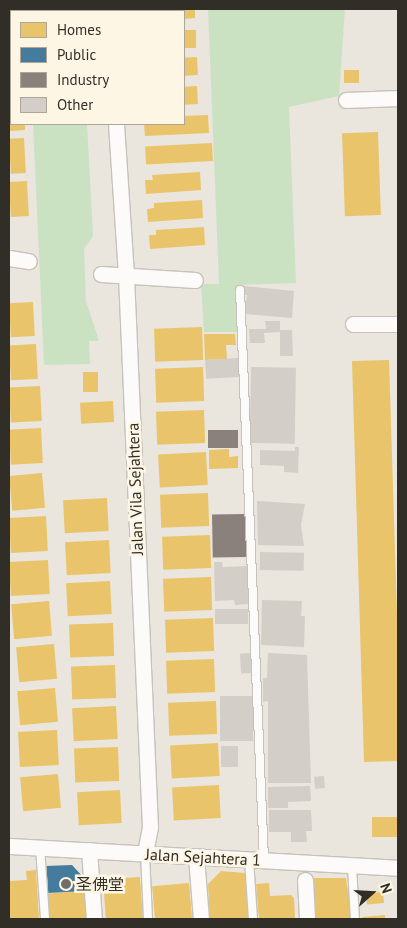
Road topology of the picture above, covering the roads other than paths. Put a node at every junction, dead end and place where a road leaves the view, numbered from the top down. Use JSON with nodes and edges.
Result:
{"nodes":[{"id":1,"x":398,"y":98,"type":"edge"},
{"id":2,"x":346,"y":100,"type":"dead end"},
{"id":3,"x":116,"y":125,"type":"edge"},
{"id":4,"x":9,"y":258,"type":"edge"},
{"id":5,"x":29,"y":261,"type":"dead end"},
{"id":6,"x":102,"y":274,"type":"dead end"},
{"id":7,"x":126,"y":276,"type":"junction"},
{"id":8,"x":195,"y":280,"type":"dead end"},
{"id":9,"x":240,"y":290,"type":"dead end"},
{"id":10,"x":353,"y":324,"type":"dead end"},
{"id":11,"x":398,"y":324,"type":"edge"},
{"id":12,"x":9,"y":846,"type":"edge"},
{"id":13,"x":40,"y":847,"type":"junction"},
{"id":14,"x":89,"y":850,"type":"junction"},
{"id":15,"x":145,"y":854,"type":"junction"},
{"id":16,"x":196,"y":856,"type":"junction"},
{"id":17,"x":257,"y":860,"type":"junction"},
{"id":18,"x":352,"y":866,"type":"junction"},
{"id":19,"x":398,"y":868,"type":"edge"},
{"id":20,"x":305,"y":880,"type":"dead end"},
{"id":21,"x":45,"y":919,"type":"edge"},
{"id":22,"x":94,"y":919,"type":"edge"},
{"id":23,"x":148,"y":919,"type":"edge"},
{"id":24,"x":200,"y":919,"type":"edge"},
{"id":25,"x":253,"y":919,"type":"edge"},
{"id":26,"x":308,"y":919,"type":"edge"},
{"id":27,"x":355,"y":919,"type":"edge"}],
"edges":[{"from":1,"to":2,"type":"street"},
{"from":3,"to":7,"type":"street","name":"Jalan Vila Sejahtera"},
{"from":4,"to":5,"type":"street"},
{"from":6,"to":7,"type":"street"},
{"from":7,"to":8,"type":"street"},
{"from":7,"to":15,"type":"street","name":"Jalan Vila Sejahtera"},
{"from":9,"to":17,"type":"lane"},
{"from":10,"to":11,"type":"street"},
{"from":12,"to":13,"type":"street","name":"Jalan Sejahtera 1"},
{"from":13,"to":14,"type":"street","name":"Jalan Sejahtera 1"},
{"from":13,"to":21,"type":"lane"},
{"from":14,"to":15,"type":"street","name":"Jalan Sejahtera 1"},
{"from":14,"to":22,"type":"street"},
{"from":15,"to":16,"type":"street","name":"Jalan Sejahtera 1"},
{"from":15,"to":23,"type":"lane"},
{"from":16,"to":17,"type":"street","name":"Jalan Sejahtera 1"},
{"from":16,"to":24,"type":"street"},
{"from":17,"to":18,"type":"street","name":"Jalan Sejahtera 1"},
{"from":17,"to":25,"type":"lane"},
{"from":18,"to":19,"type":"street","name":"Jalan Sejahtera 1"},
{"from":18,"to":27,"type":"lane"},
{"from":20,"to":26,"type":"street"}]}
